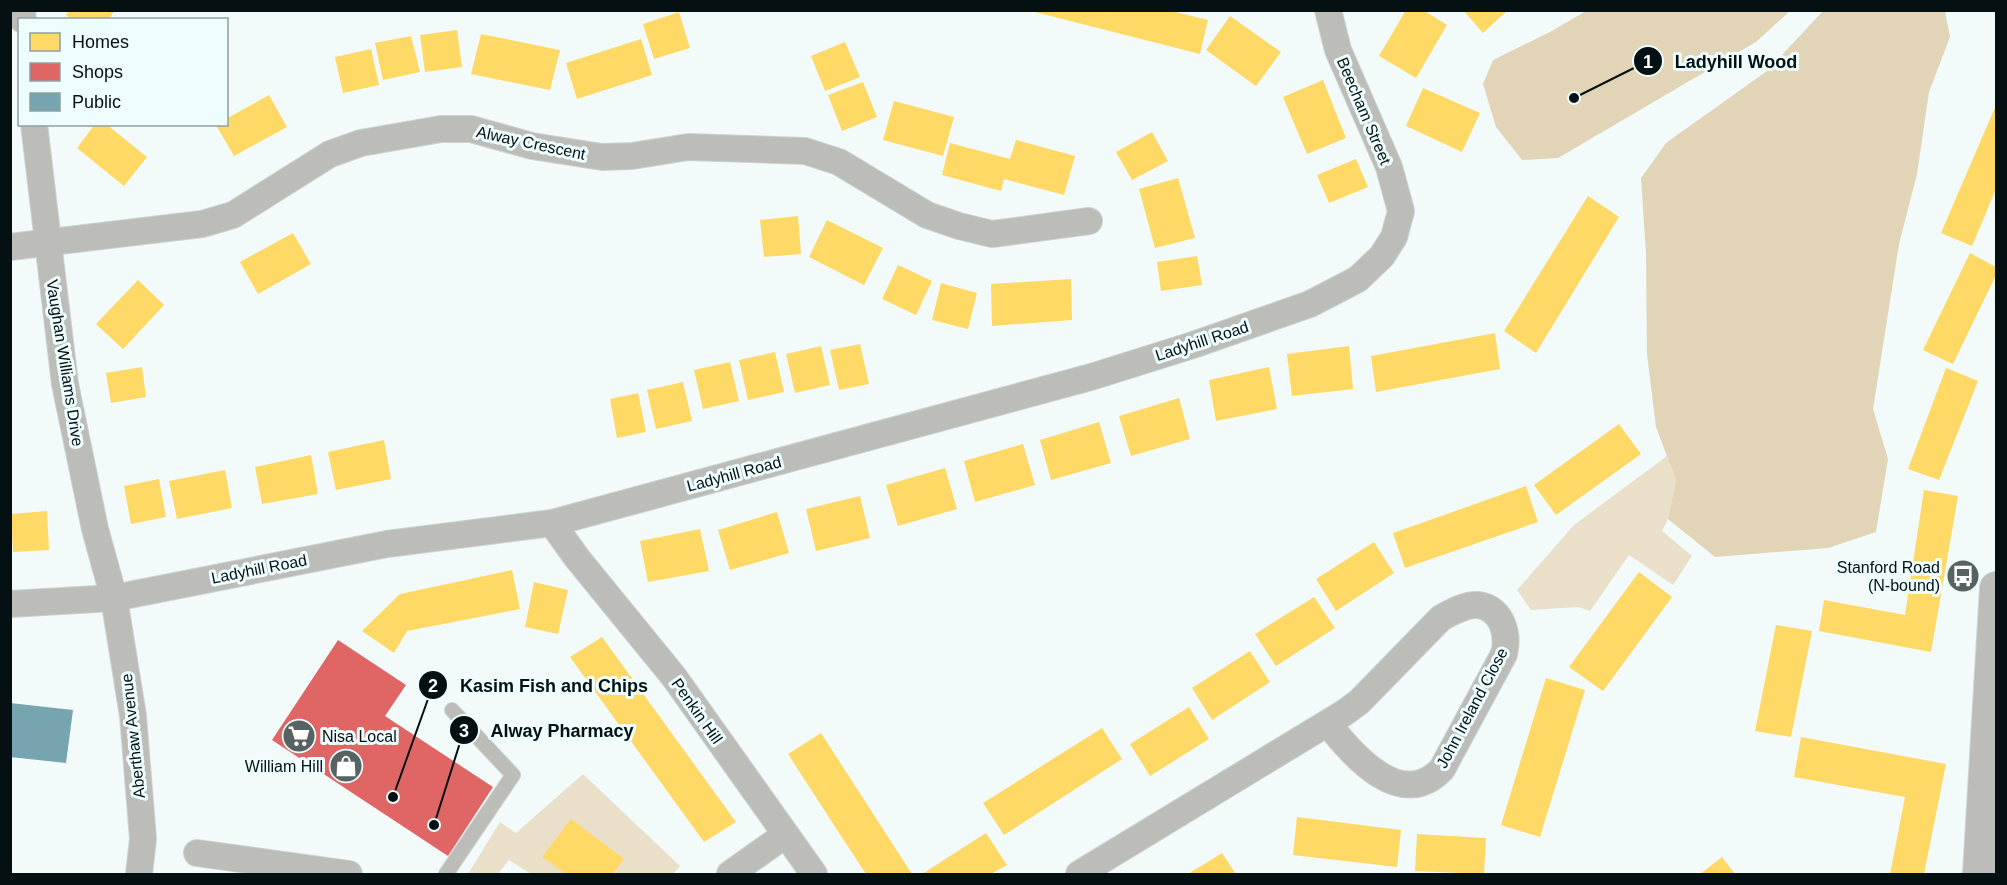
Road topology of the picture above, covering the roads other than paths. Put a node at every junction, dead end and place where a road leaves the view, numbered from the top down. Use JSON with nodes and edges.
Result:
{"nodes":[{"id":1,"x":1328,"y":10,"type":"edge"},
{"id":2,"x":34,"y":126,"type":"edge"},
{"id":3,"x":1401,"y":211,"type":"joint"},
{"id":4,"x":1089,"y":221,"type":"dead end"},
{"id":5,"x":47,"y":244,"type":"junction"},
{"id":6,"x":10,"y":247,"type":"edge"},
{"id":7,"x":552,"y":523,"type":"junction"},
{"id":8,"x":1996,"y":588,"type":"edge"},
{"id":9,"x":114,"y":598,"type":"junction"},
{"id":10,"x":10,"y":604,"type":"edge"},
{"id":11,"x":452,"y":710,"type":"dead end"},
{"id":12,"x":1327,"y":723,"type":"junction"},
{"id":13,"x":785,"y":835,"type":"junction"},
{"id":14,"x":197,"y":853,"type":"dead end"},
{"id":15,"x":139,"y":874,"type":"edge"},
{"id":16,"x":349,"y":874,"type":"edge"},
{"id":17,"x":446,"y":874,"type":"edge"},
{"id":18,"x":730,"y":874,"type":"edge"},
{"id":19,"x":814,"y":874,"type":"edge"},
{"id":20,"x":1079,"y":874,"type":"edge"},
{"id":21,"x":1978,"y":874,"type":"edge"}],
"edges":[{"from":1,"to":3,"type":"street","name":"Beecham Street"},
{"from":2,"to":5,"type":"street","name":"Vaughan Williams Drive"},
{"from":3,"to":7,"type":"street","name":"Ladyhill Road"},
{"from":4,"to":5,"type":"street","name":"Alway Crescent"},
{"from":5,"to":6,"type":"street","name":"Alway Crescent"},
{"from":5,"to":9,"type":"street","name":"Vaughan Williams Drive"},
{"from":7,"to":9,"type":"street","name":"Ladyhill Road"},
{"from":7,"to":13,"type":"street","name":"Penkin Hill"},
{"from":8,"to":21,"type":"street"},
{"from":9,"to":10,"type":"street","name":"Ladyhill Road"},
{"from":9,"to":15,"type":"street","name":"Aberthaw Avenue"},
{"from":11,"to":17,"type":"lane"},
{"from":12,"to":12,"type":"street","name":"John Ireland Close"},
{"from":12,"to":20,"type":"street","name":"John Ireland Close"},
{"from":13,"to":18,"type":"street"},
{"from":13,"to":19,"type":"street","name":"Penkin Hill"},
{"from":14,"to":16,"type":"street"}]}
